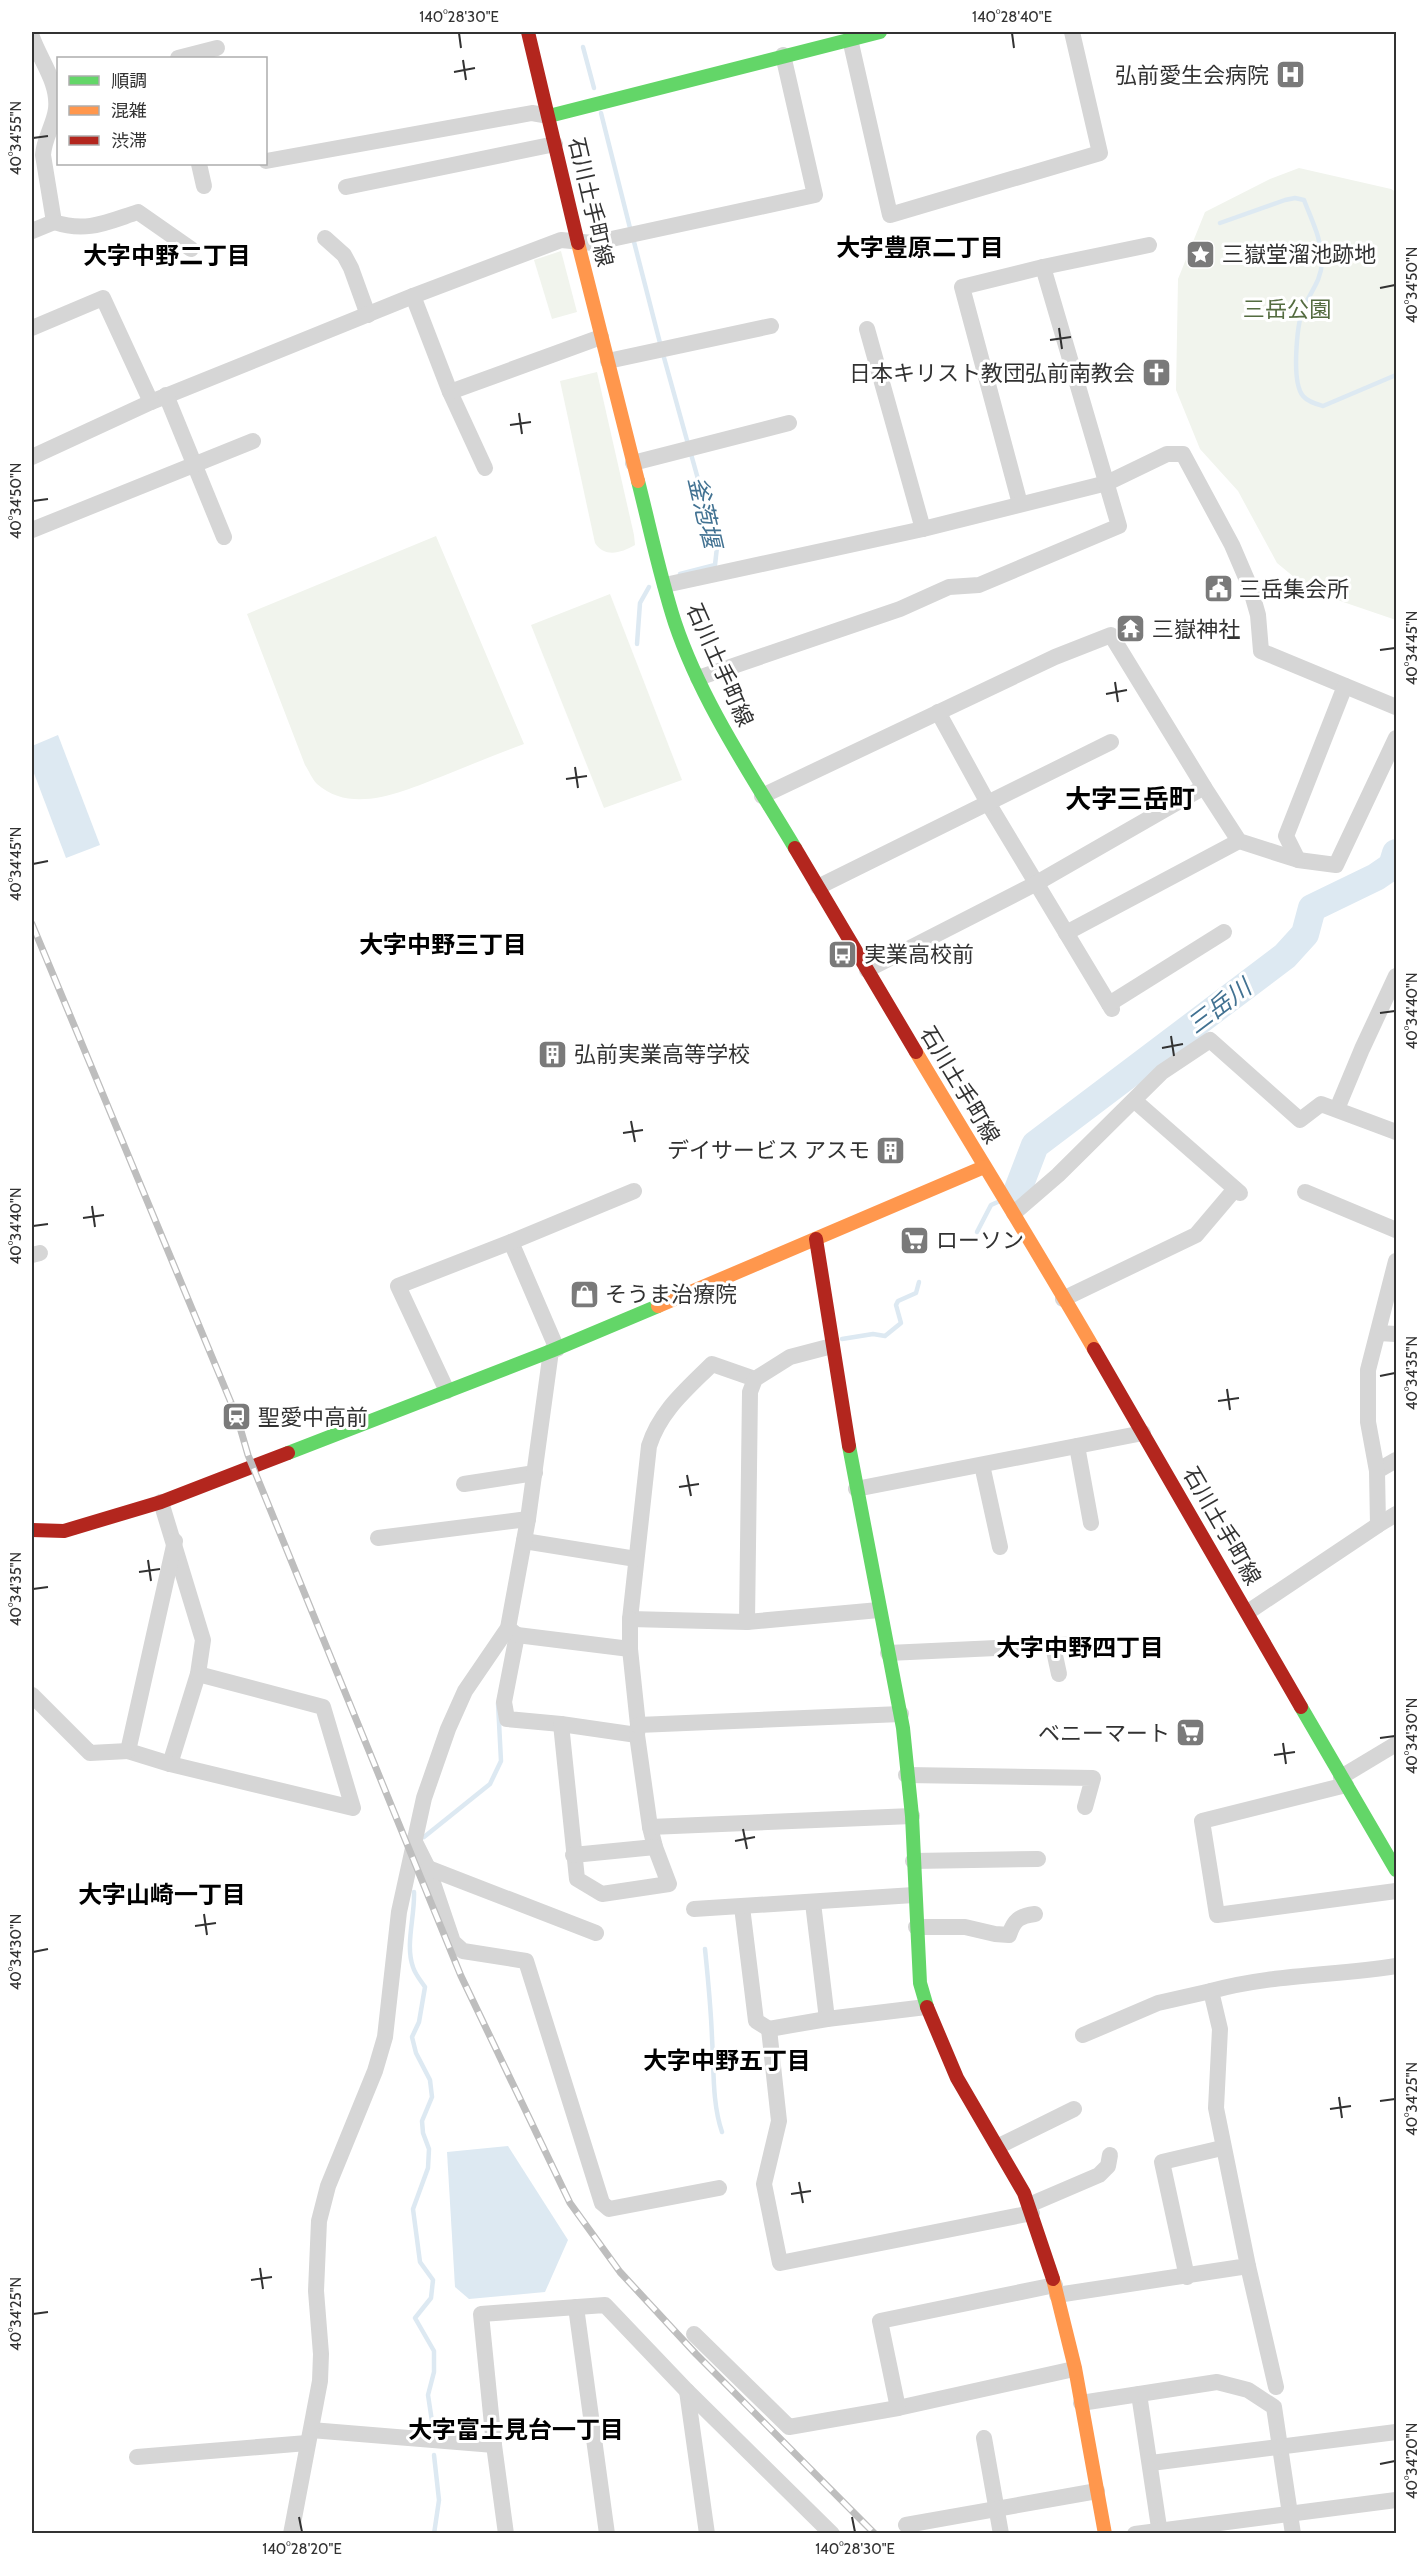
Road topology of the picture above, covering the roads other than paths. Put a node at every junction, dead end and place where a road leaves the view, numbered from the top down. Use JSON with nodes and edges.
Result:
{"nodes":[{"id":1,"x":528,"y":32,"type":"edge"},
{"id":2,"x":880,"y":32,"type":"edge"},
{"id":3,"x":1072,"y":32,"type":"edge"},
{"id":4,"x":32,"y":37,"type":"edge"},
{"id":5,"x":850,"y":39,"type":"junction"},
{"id":6,"x":217,"y":48,"type":"dead end"},
{"id":7,"x":783,"y":55,"type":"junction"},
{"id":8,"x":182,"y":57,"type":"edge"},
{"id":9,"x":56,"y":84,"type":"edge"},
{"id":10,"x":549,"y":116,"type":"junction"},
{"id":11,"x":555,"y":144,"type":"junction"},
{"id":12,"x":44,"y":150,"type":"edge"},
{"id":13,"x":267,"y":161,"type":"edge"},
{"id":14,"x":200,"y":165,"type":"edge"},
{"id":15,"x":204,"y":186,"type":"dead end"},
{"id":16,"x":346,"y":187,"type":"dead end"},
{"id":17,"x":54,"y":222,"type":"junction"},
{"id":18,"x":32,"y":231,"type":"edge"},
{"id":19,"x":325,"y":238,"type":"dead end"},
{"id":20,"x":579,"y":242,"type":"junction"},
{"id":21,"x":1149,"y":245,"type":"dead end"},
{"id":22,"x":191,"y":249,"type":"dead end"},
{"id":23,"x":1043,"y":267,"type":"junction"},
{"id":24,"x":413,"y":296,"type":"junction"},
{"id":25,"x":368,"y":315,"type":"junction"},
{"id":26,"x":771,"y":326,"type":"dead end"},
{"id":27,"x":32,"y":328,"type":"edge"},
{"id":28,"x":867,"y":329,"type":"dead end"},
{"id":29,"x":601,"y":337,"type":"junction"},
{"id":30,"x":608,"y":361,"type":"junction"},
{"id":31,"x":450,"y":392,"type":"junction"},
{"id":32,"x":159,"y":398,"type":"junction"},
{"id":33,"x":789,"y":423,"type":"dead end"},
{"id":34,"x":253,"y":441,"type":"dead end"},
{"id":35,"x":32,"y":457,"type":"edge"},
{"id":36,"x":633,"y":463,"type":"junction"},
{"id":37,"x":194,"y":464,"type":"junction"},
{"id":38,"x":485,"y":468,"type":"dead end"},
{"id":39,"x":1107,"y":483,"type":"junction"},
{"id":40,"x":1020,"y":504,"type":"junction"},
{"id":41,"x":923,"y":529,"type":"junction"},
{"id":42,"x":32,"y":530,"type":"edge"},
{"id":43,"x":224,"y":537,"type":"dead end"},
{"id":44,"x":665,"y":585,"type":"junction"},
{"id":45,"x":698,"y":678,"type":"junction"},
{"id":46,"x":1345,"y":686,"type":"junction"},
{"id":47,"x":1396,"y":707,"type":"edge"},
{"id":48,"x":938,"y":712,"type":"junction"},
{"id":49,"x":1396,"y":738,"type":"edge"},
{"id":50,"x":1111,"y":742,"type":"dead end"},
{"id":51,"x":1204,"y":787,"type":"junction"},
{"id":52,"x":762,"y":796,"type":"junction"},
{"id":53,"x":988,"y":803,"type":"junction"},
{"id":54,"x":1239,"y":841,"type":"junction"},
{"id":55,"x":1298,"y":860,"type":"junction"},
{"id":56,"x":1035,"y":884,"type":"junction"},
{"id":57,"x":818,"y":887,"type":"junction"},
{"id":58,"x":1224,"y":932,"type":"dead end"},
{"id":59,"x":1066,"y":933,"type":"junction"},
{"id":60,"x":867,"y":970,"type":"junction"},
{"id":61,"x":1396,"y":976,"type":"edge"},
{"id":62,"x":1135,"y":1101,"type":"junction"},
{"id":63,"x":1337,"y":1108,"type":"junction"},
{"id":64,"x":1396,"y":1132,"type":"edge"},
{"id":65,"x":984,"y":1167,"type":"junction"},
{"id":66,"x":634,"y":1191,"type":"dead end"},
{"id":67,"x":1305,"y":1192,"type":"dead end"},
{"id":68,"x":1012,"y":1209,"type":"junction"},
{"id":69,"x":1396,"y":1230,"type":"edge"},
{"id":70,"x":816,"y":1239,"type":"junction"},
{"id":71,"x":511,"y":1242,"type":"junction"},
{"id":72,"x":1396,"y":1262,"type":"edge"},
{"id":73,"x":1063,"y":1299,"type":"junction"},
{"id":74,"x":1378,"y":1334,"type":"junction"},
{"id":75,"x":1396,"y":1334,"type":"edge"},
{"id":76,"x":832,"y":1346,"type":"junction"},
{"id":77,"x":554,"y":1350,"type":"junction"},
{"id":78,"x":755,"y":1379,"type":"junction"},
{"id":79,"x":447,"y":1390,"type":"junction"},
{"id":80,"x":1143,"y":1433,"type":"junction"},
{"id":81,"x":1077,"y":1446,"type":"junction"},
{"id":82,"x":1396,"y":1460,"type":"edge"},
{"id":83,"x":982,"y":1465,"type":"junction"},
{"id":84,"x":1377,"y":1471,"type":"junction"},
{"id":85,"x":535,"y":1473,"type":"junction"},
{"id":86,"x":464,"y":1484,"type":"dead end"},
{"id":87,"x":856,"y":1489,"type":"junction"},
{"id":88,"x":161,"y":1502,"type":"junction"},
{"id":89,"x":1396,"y":1514,"type":"edge"},
{"id":90,"x":528,"y":1519,"type":"junction"},
{"id":91,"x":1091,"y":1523,"type":"dead end"},
{"id":92,"x":1378,"y":1524,"type":"junction"},
{"id":93,"x":32,"y":1530,"type":"edge"},
{"id":94,"x":378,"y":1538,"type":"dead end"},
{"id":95,"x":175,"y":1541,"type":"junction"},
{"id":96,"x":524,"y":1541,"type":"junction"},
{"id":97,"x":1000,"y":1547,"type":"dead end"},
{"id":98,"x":636,"y":1558,"type":"junction"},
{"id":99,"x":879,"y":1610,"type":"junction"},
{"id":100,"x":1248,"y":1612,"type":"junction"},
{"id":101,"x":630,"y":1619,"type":"junction"},
{"id":102,"x":747,"y":1622,"type":"junction"},
{"id":103,"x":513,"y":1631,"type":"junction"},
{"id":104,"x":1082,"y":1644,"type":"dead end"},
{"id":105,"x":1053,"y":1646,"type":"junction"},
{"id":106,"x":630,"y":1649,"type":"junction"},
{"id":107,"x":888,"y":1653,"type":"junction"},
{"id":108,"x":198,"y":1674,"type":"junction"},
{"id":109,"x":1059,"y":1674,"type":"dead end"},
{"id":110,"x":32,"y":1695,"type":"edge"},
{"id":111,"x":900,"y":1714,"type":"junction"},
{"id":112,"x":561,"y":1724,"type":"junction"},
{"id":113,"x":638,"y":1730,"type":"junction"},
{"id":114,"x":1396,"y":1744,"type":"edge"},
{"id":115,"x":128,"y":1751,"type":"junction"},
{"id":116,"x":170,"y":1764,"type":"junction"},
{"id":117,"x":906,"y":1775,"type":"junction"},
{"id":118,"x":1343,"y":1781,"type":"junction"},
{"id":119,"x":1085,"y":1807,"type":"dead end"},
{"id":120,"x":912,"y":1816,"type":"junction"},
{"id":121,"x":650,"y":1827,"type":"junction"},
{"id":122,"x":414,"y":1840,"type":"junction"},
{"id":123,"x":655,"y":1847,"type":"junction"},
{"id":124,"x":573,"y":1855,"type":"junction"},
{"id":125,"x":1038,"y":1859,"type":"dead end"},
{"id":126,"x":913,"y":1861,"type":"junction"},
{"id":127,"x":428,"y":1868,"type":"junction"},
{"id":128,"x":1396,"y":1870,"type":"edge"},
{"id":129,"x":1396,"y":1891,"type":"edge"},
{"id":130,"x":914,"y":1896,"type":"junction"},
{"id":131,"x":813,"y":1903,"type":"junction"},
{"id":132,"x":742,"y":1907,"type":"junction"},
{"id":133,"x":694,"y":1909,"type":"dead end"},
{"id":134,"x":1035,"y":1914,"type":"dead end"},
{"id":135,"x":916,"y":1927,"type":"junction"},
{"id":136,"x":596,"y":1933,"type":"dead end"},
{"id":137,"x":1396,"y":1966,"type":"edge"},
{"id":138,"x":1211,"y":1991,"type":"junction"},
{"id":139,"x":926,"y":2007,"type":"junction"},
{"id":140,"x":827,"y":2019,"type":"junction"},
{"id":141,"x":769,"y":2029,"type":"junction"},
{"id":142,"x":1083,"y":2035,"type":"dead end"},
{"id":143,"x":1074,"y":2109,"type":"dead end"},
{"id":144,"x":999,"y":2146,"type":"junction"},
{"id":145,"x":1222,"y":2148,"type":"junction"},
{"id":146,"x":1110,"y":2155,"type":"dead end"},
{"id":147,"x":719,"y":2188,"type":"dead end"},
{"id":148,"x":1030,"y":2209,"type":"junction"},
{"id":149,"x":1248,"y":2266,"type":"junction"},
{"id":150,"x":1187,"y":2277,"type":"junction"},
{"id":151,"x":1056,"y":2290,"type":"junction"},
{"id":152,"x":576,"y":2307,"type":"junction"},
{"id":153,"x":694,"y":2334,"type":"dead end"},
{"id":154,"x":1074,"y":2369,"type":"junction"},
{"id":155,"x":1276,"y":2387,"type":"dead end"},
{"id":156,"x":687,"y":2391,"type":"junction"},
{"id":157,"x":1139,"y":2394,"type":"junction"},
{"id":158,"x":1081,"y":2403,"type":"junction"},
{"id":159,"x":898,"y":2408,"type":"junction"},
{"id":160,"x":1396,"y":2432,"type":"edge"},
{"id":161,"x":309,"y":2437,"type":"junction"},
{"id":162,"x":984,"y":2438,"type":"dead end"},
{"id":163,"x":494,"y":2445,"type":"junction"},
{"id":164,"x":1282,"y":2448,"type":"junction"},
{"id":165,"x":137,"y":2457,"type":"dead end"},
{"id":166,"x":1151,"y":2463,"type":"junction"},
{"id":167,"x":1097,"y":2491,"type":"junction"},
{"id":168,"x":1396,"y":2500,"type":"edge"},
{"id":169,"x":996,"y":2509,"type":"junction"},
{"id":170,"x":1291,"y":2514,"type":"junction"},
{"id":171,"x":906,"y":2525,"type":"dead end"},
{"id":172,"x":1159,"y":2532,"type":"edge"},
{"id":173,"x":291,"y":2534,"type":"edge"},
{"id":174,"x":506,"y":2534,"type":"edge"},
{"id":175,"x":607,"y":2534,"type":"edge"},
{"id":176,"x":707,"y":2534,"type":"edge"},
{"id":177,"x":832,"y":2534,"type":"edge"},
{"id":178,"x":1001,"y":2534,"type":"edge"},
{"id":179,"x":1105,"y":2534,"type":"edge"},
{"id":180,"x":1135,"y":2534,"type":"edge"},
{"id":181,"x":1293,"y":2534,"type":"edge"}],
"edges":[{"from":1,"to":10,"type":"street","name":"石川土手町線"},
{"from":2,"to":5,"type":"street"},
{"from":3,"to":5,"type":"street"},
{"from":4,"to":9,"type":"street"},
{"from":5,"to":7,"type":"street"},
{"from":6,"to":8,"type":"street"},
{"from":7,"to":10,"type":"street"},
{"from":7,"to":20,"type":"street"},
{"from":9,"to":12,"type":"street"},
{"from":10,"to":11,"type":"street","name":"石川土手町線"},
{"from":10,"to":13,"type":"street"},
{"from":11,"to":16,"type":"street"},
{"from":11,"to":20,"type":"street","name":"石川土手町線"},
{"from":12,"to":17,"type":"street"},
{"from":14,"to":15,"type":"street"},
{"from":17,"to":18,"type":"street"},
{"from":17,"to":22,"type":"street"},
{"from":19,"to":25,"type":"street"},
{"from":20,"to":24,"type":"street"},
{"from":20,"to":29,"type":"street","name":"石川土手町線"},
{"from":21,"to":23,"type":"street"},
{"from":23,"to":39,"type":"street"},
{"from":23,"to":40,"type":"street"},
{"from":24,"to":25,"type":"street"},
{"from":24,"to":31,"type":"street"},
{"from":25,"to":32,"type":"street"},
{"from":26,"to":30,"type":"street"},
{"from":27,"to":32,"type":"street"},
{"from":28,"to":41,"type":"street"},
{"from":29,"to":30,"type":"street","name":"石川土手町線"},
{"from":29,"to":31,"type":"street"},
{"from":30,"to":36,"type":"street","name":"石川土手町線"},
{"from":31,"to":38,"type":"street"},
{"from":32,"to":35,"type":"street"},
{"from":32,"to":37,"type":"street"},
{"from":33,"to":36,"type":"street"},
{"from":34,"to":37,"type":"street"},
{"from":36,"to":44,"type":"street","name":"石川土手町線"},
{"from":37,"to":42,"type":"street"},
{"from":37,"to":43,"type":"street"},
{"from":39,"to":40,"type":"street"},
{"from":39,"to":45,"type":"street"},
{"from":39,"to":46,"type":"street"},
{"from":40,"to":41,"type":"street"},
{"from":41,"to":44,"type":"street"},
{"from":44,"to":45,"type":"street","name":"石川土手町線"},
{"from":45,"to":52,"type":"street","name":"石川土手町線"},
{"from":46,"to":47,"type":"street"},
{"from":46,"to":55,"type":"street"},
{"from":48,"to":51,"type":"street"},
{"from":48,"to":52,"type":"street"},
{"from":48,"to":53,"type":"street"},
{"from":49,"to":55,"type":"street"},
{"from":50,"to":53,"type":"street"},
{"from":51,"to":54,"type":"street"},
{"from":51,"to":56,"type":"street"},
{"from":52,"to":57,"type":"street","name":"石川土手町線"},
{"from":53,"to":56,"type":"street"},
{"from":53,"to":57,"type":"street"},
{"from":54,"to":55,"type":"street"},
{"from":54,"to":59,"type":"street"},
{"from":56,"to":59,"type":"street"},
{"from":56,"to":60,"type":"street"},
{"from":57,"to":60,"type":"street","name":"石川土手町線"},
{"from":58,"to":59,"type":"street"},
{"from":60,"to":65,"type":"street","name":"石川土手町線"},
{"from":61,"to":63,"type":"street"},
{"from":62,"to":63,"type":"street"},
{"from":62,"to":68,"type":"street"},
{"from":62,"to":73,"type":"street"},
{"from":63,"to":64,"type":"street"},
{"from":65,"to":68,"type":"street","name":"石川土手町線"},
{"from":65,"to":70,"type":"street"},
{"from":66,"to":71,"type":"street"},
{"from":67,"to":69,"type":"street"},
{"from":68,"to":73,"type":"street","name":"石川土手町線"},
{"from":70,"to":76,"type":"street"},
{"from":70,"to":77,"type":"street"},
{"from":71,"to":77,"type":"street"},
{"from":71,"to":79,"type":"street"},
{"from":72,"to":74,"type":"street"},
{"from":73,"to":80,"type":"street","name":"石川土手町線"},
{"from":74,"to":75,"type":"street"},
{"from":74,"to":84,"type":"street"},
{"from":76,"to":78,"type":"street"},
{"from":76,"to":87,"type":"street"},
{"from":77,"to":79,"type":"street"},
{"from":77,"to":85,"type":"street"},
{"from":78,"to":98,"type":"street"},
{"from":78,"to":102,"type":"street"},
{"from":79,"to":88,"type":"street"},
{"from":80,"to":81,"type":"street"},
{"from":80,"to":100,"type":"street","name":"石川土手町線"},
{"from":81,"to":83,"type":"street"},
{"from":81,"to":91,"type":"street"},
{"from":82,"to":84,"type":"street"},
{"from":83,"to":87,"type":"street"},
{"from":83,"to":97,"type":"street"},
{"from":84,"to":92,"type":"street"},
{"from":85,"to":86,"type":"street"},
{"from":85,"to":90,"type":"street"},
{"from":87,"to":99,"type":"street"},
{"from":88,"to":93,"type":"street"},
{"from":88,"to":95,"type":"street"},
{"from":89,"to":92,"type":"street"},
{"from":90,"to":94,"type":"street"},
{"from":90,"to":96,"type":"street"},
{"from":92,"to":100,"type":"street"},
{"from":95,"to":108,"type":"street"},
{"from":95,"to":115,"type":"street"},
{"from":96,"to":98,"type":"street"},
{"from":96,"to":103,"type":"street"},
{"from":98,"to":101,"type":"street"},
{"from":99,"to":102,"type":"street"},
{"from":99,"to":107,"type":"street"},
{"from":100,"to":118,"type":"street","name":"石川土手町線"},
{"from":101,"to":102,"type":"street"},
{"from":101,"to":106,"type":"street"},
{"from":103,"to":106,"type":"street"},
{"from":103,"to":112,"type":"street"},
{"from":103,"to":122,"type":"street"},
{"from":104,"to":105,"type":"street"},
{"from":105,"to":107,"type":"street"},
{"from":105,"to":109,"type":"street"},
{"from":106,"to":113,"type":"street"},
{"from":107,"to":111,"type":"street"},
{"from":108,"to":116,"type":"street"},
{"from":108,"to":116,"type":"street"},
{"from":110,"to":115,"type":"street"},
{"from":111,"to":113,"type":"street"},
{"from":111,"to":117,"type":"street"},
{"from":112,"to":113,"type":"street"},
{"from":112,"to":124,"type":"street"},
{"from":113,"to":121,"type":"street"},
{"from":114,"to":118,"type":"street"},
{"from":115,"to":116,"type":"street"},
{"from":117,"to":119,"type":"street"},
{"from":117,"to":120,"type":"street"},
{"from":118,"to":128,"type":"street","name":"石川土手町線"},
{"from":118,"to":129,"type":"street"},
{"from":120,"to":121,"type":"street"},
{"from":120,"to":126,"type":"street"},
{"from":121,"to":123,"type":"street"},
{"from":122,"to":127,"type":"street"},
{"from":122,"to":161,"type":"street"},
{"from":123,"to":124,"type":"street"},
{"from":123,"to":124,"type":"street"},
{"from":125,"to":126,"type":"street"},
{"from":126,"to":130,"type":"street"},
{"from":127,"to":136,"type":"street"},
{"from":127,"to":147,"type":"street"},
{"from":130,"to":131,"type":"street"},
{"from":130,"to":135,"type":"street"},
{"from":131,"to":132,"type":"street"},
{"from":131,"to":140,"type":"street"},
{"from":132,"to":133,"type":"street"},
{"from":132,"to":141,"type":"street"},
{"from":134,"to":135,"type":"street"},
{"from":135,"to":139,"type":"street"},
{"from":137,"to":138,"type":"street"},
{"from":138,"to":142,"type":"street"},
{"from":138,"to":145,"type":"street"},
{"from":139,"to":140,"type":"street"},
{"from":139,"to":144,"type":"street"},
{"from":140,"to":141,"type":"street"},
{"from":141,"to":148,"type":"street"},
{"from":143,"to":144,"type":"street"},
{"from":144,"to":148,"type":"street"},
{"from":145,"to":149,"type":"street"},
{"from":145,"to":150,"type":"street"},
{"from":146,"to":148,"type":"street"},
{"from":148,"to":151,"type":"street"},
{"from":149,"to":150,"type":"street"},
{"from":149,"to":155,"type":"street"},
{"from":150,"to":151,"type":"street"},
{"from":151,"to":154,"type":"street"},
{"from":151,"to":159,"type":"street"},
{"from":152,"to":156,"type":"street"},
{"from":152,"to":163,"type":"street"},
{"from":152,"to":175,"type":"street"},
{"from":153,"to":159,"type":"street"},
{"from":154,"to":158,"type":"street"},
{"from":154,"to":159,"type":"street"},
{"from":156,"to":176,"type":"street"},
{"from":156,"to":177,"type":"street"},
{"from":157,"to":158,"type":"street"},
{"from":157,"to":164,"type":"street"},
{"from":157,"to":166,"type":"street"},
{"from":158,"to":167,"type":"street"},
{"from":160,"to":164,"type":"street"},
{"from":161,"to":163,"type":"street"},
{"from":161,"to":165,"type":"street"},
{"from":161,"to":173,"type":"street"},
{"from":162,"to":169,"type":"street"},
{"from":163,"to":174,"type":"street"},
{"from":164,"to":166,"type":"street"},
{"from":164,"to":170,"type":"street"},
{"from":166,"to":172,"type":"street"},
{"from":167,"to":169,"type":"street"},
{"from":167,"to":179,"type":"street"},
{"from":168,"to":170,"type":"street"},
{"from":169,"to":171,"type":"street"},
{"from":169,"to":178,"type":"street"},
{"from":170,"to":172,"type":"street"},
{"from":170,"to":181,"type":"street"},
{"from":172,"to":180,"type":"street"}]}
